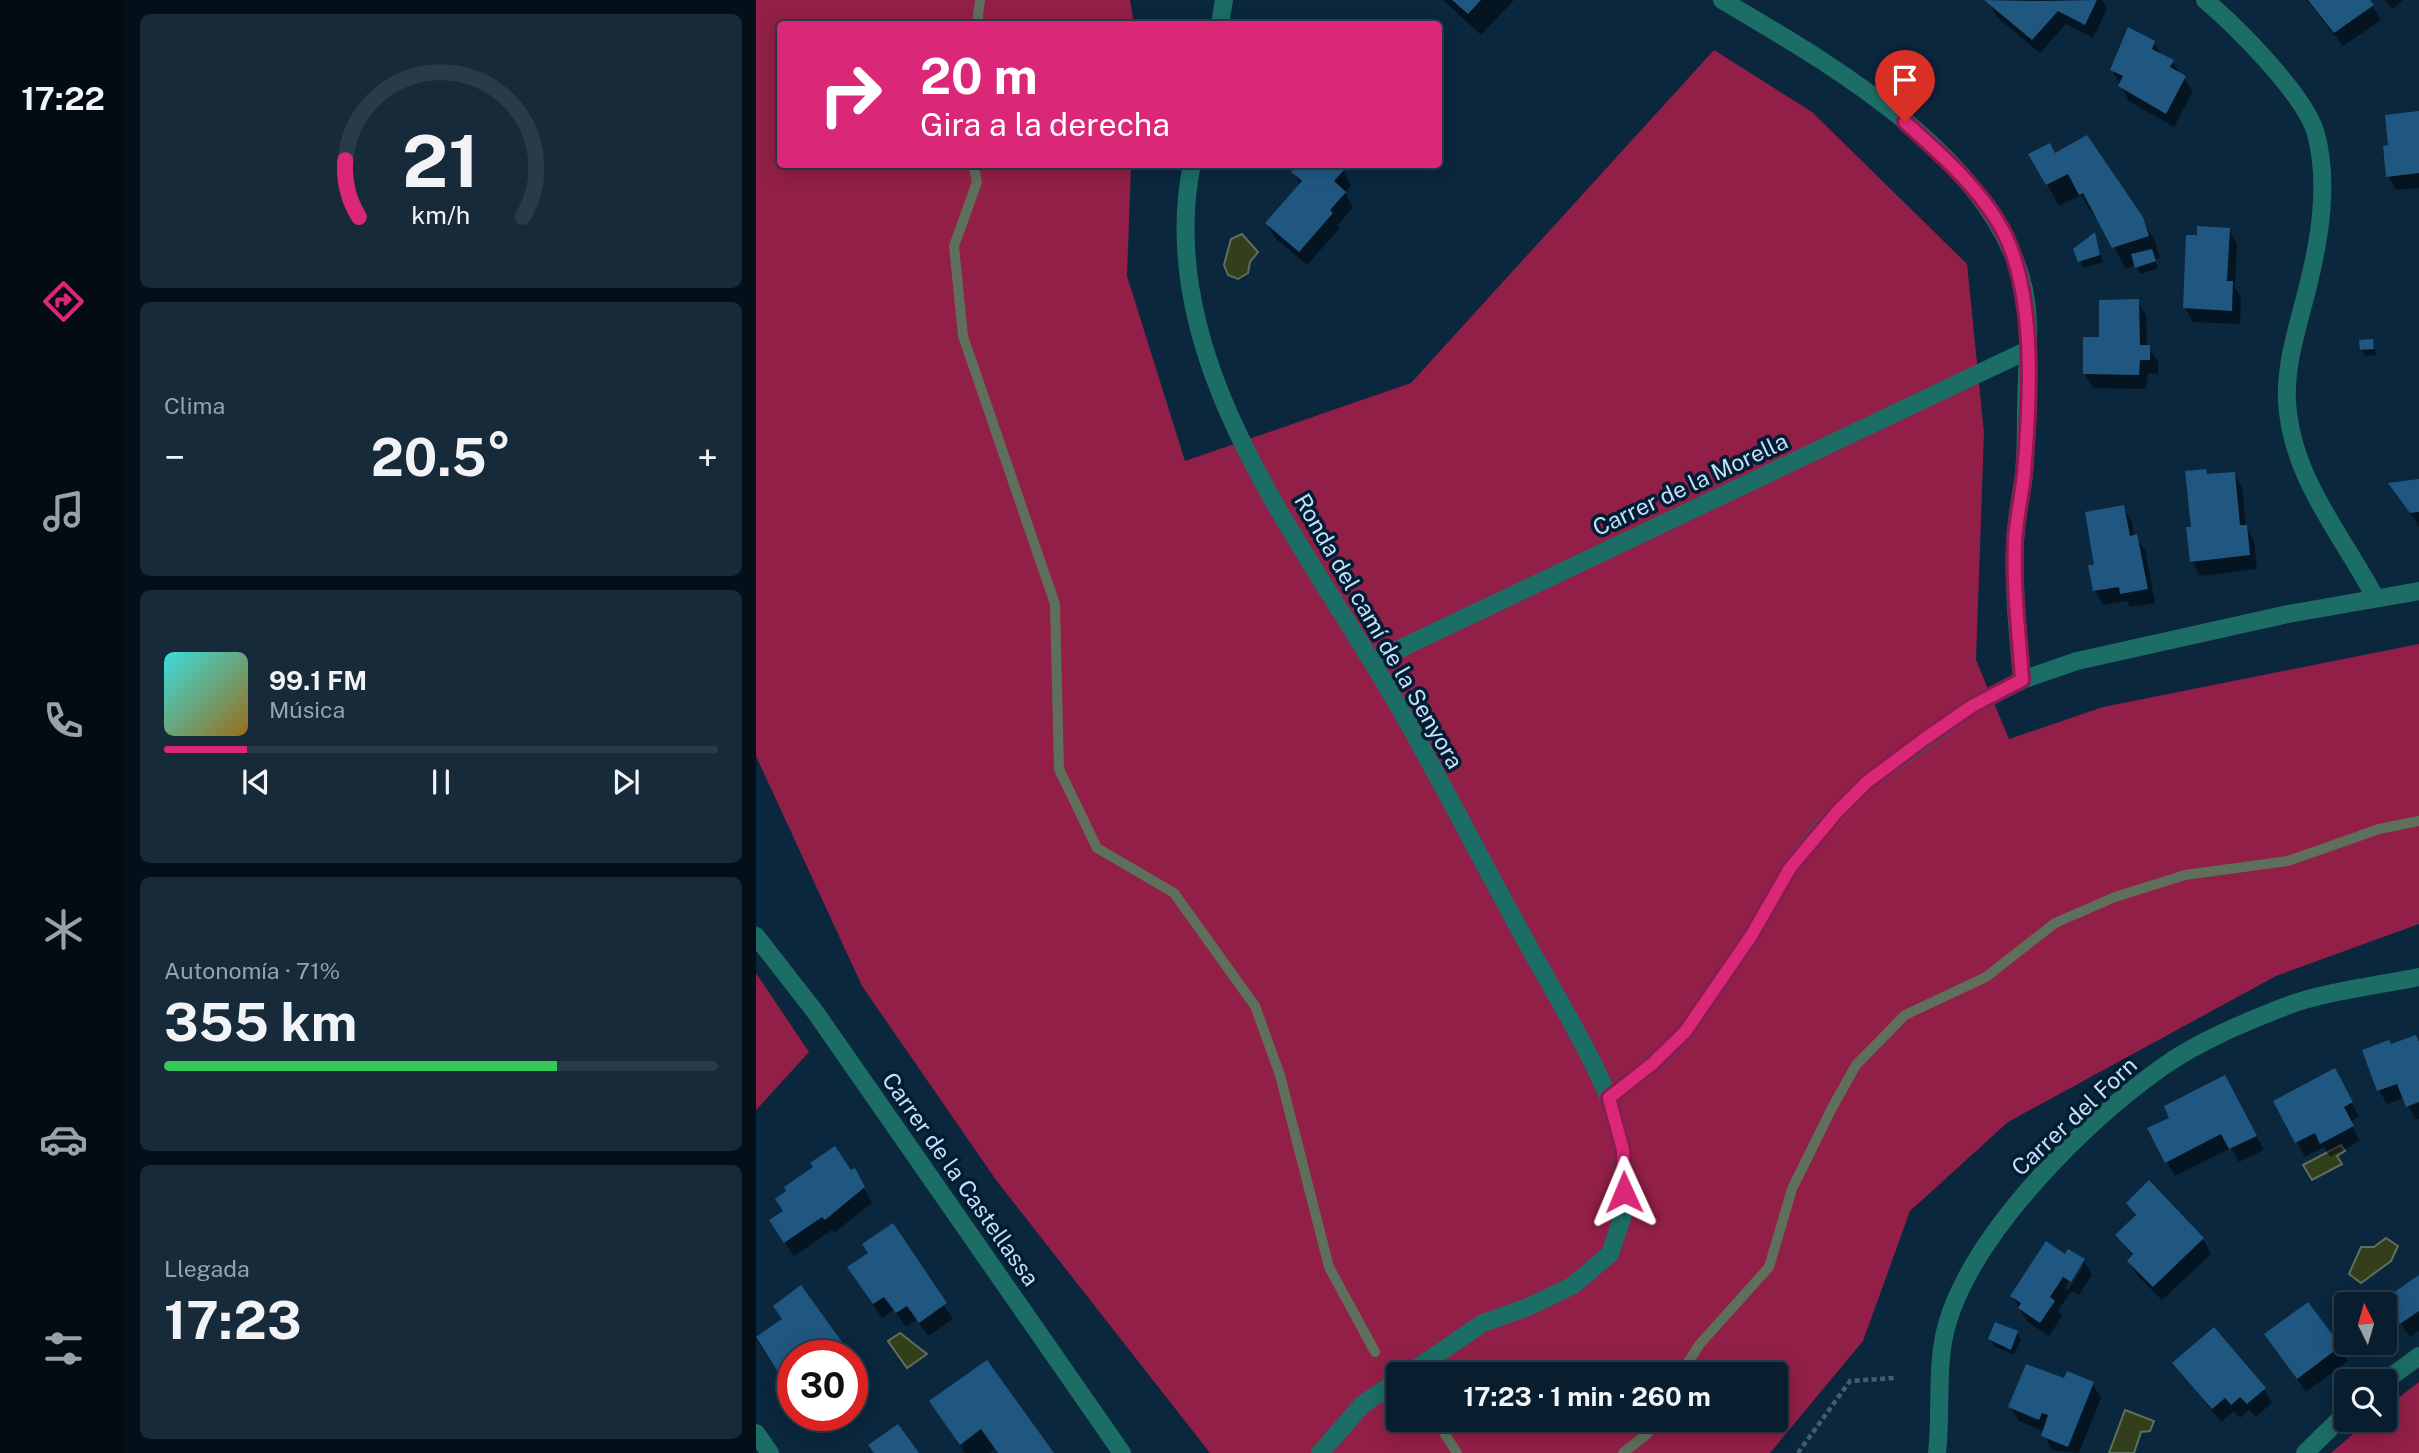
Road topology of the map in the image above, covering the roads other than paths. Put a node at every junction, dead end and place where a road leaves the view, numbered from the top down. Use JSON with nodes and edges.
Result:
{"nodes":[{"id":1,"x":1224,"y":0,"type":"edge"},
{"id":2,"x":1722,"y":0,"type":"edge"},
{"id":3,"x":2205,"y":0,"type":"edge"},
{"id":4,"x":1220,"y":21,"type":"edge"},
{"id":5,"x":1191,"y":168,"type":"edge"},
{"id":6,"x":2028,"y":350,"type":"junction"},
{"id":7,"x":2419,"y":591,"type":"edge"},
{"id":8,"x":2375,"y":597,"type":"junction"},
{"id":9,"x":1372,"y":663,"type":"junction"},
{"id":10,"x":2022,"y":680,"type":"junction"},
{"id":11,"x":756,"y":936,"type":"edge"},
{"id":12,"x":2419,"y":977,"type":"edge"},
{"id":13,"x":1609,"y":1098,"type":"junction"},
{"id":14,"x":2419,"y":1356,"type":"edge"},
{"id":15,"x":1426,"y":1362,"type":"edge"},
{"id":16,"x":2397,"y":1372,"type":"edge"},
{"id":17,"x":1386,"y":1388,"type":"edge"},
{"id":18,"x":2334,"y":1425,"type":"edge"},
{"id":19,"x":756,"y":1433,"type":"edge"},
{"id":20,"x":770,"y":1453,"type":"edge"},
{"id":21,"x":1122,"y":1453,"type":"edge"},
{"id":22,"x":1320,"y":1453,"type":"edge"},
{"id":23,"x":1937,"y":1453,"type":"edge"},
{"id":24,"x":2305,"y":1453,"type":"edge"}],
"edges":[{"from":1,"to":4,"type":"street"},
{"from":2,"to":6,"type":"street"},
{"from":3,"to":8,"type":"street"},
{"from":5,"to":9,"type":"street","name":"Ronda del camí de la Senyora"},
{"from":6,"to":9,"type":"street","name":"Carrer de la Morella"},
{"from":6,"to":10,"type":"street"},
{"from":7,"to":8,"type":"street"},
{"from":8,"to":10,"type":"street"},
{"from":9,"to":13,"type":"street","name":"Ronda del camí de la Senyora"},
{"from":10,"to":13,"type":"street"},
{"from":11,"to":21,"type":"street","name":"Carrer de la Castellassa"},
{"from":12,"to":23,"type":"street","name":"Carrer del Forn"},
{"from":13,"to":15,"type":"street","name":"Ronda del camí de la Senyora"},
{"from":14,"to":16,"type":"street"},
{"from":17,"to":22,"type":"street"},
{"from":18,"to":24,"type":"street"},
{"from":19,"to":20,"type":"street"}]}
